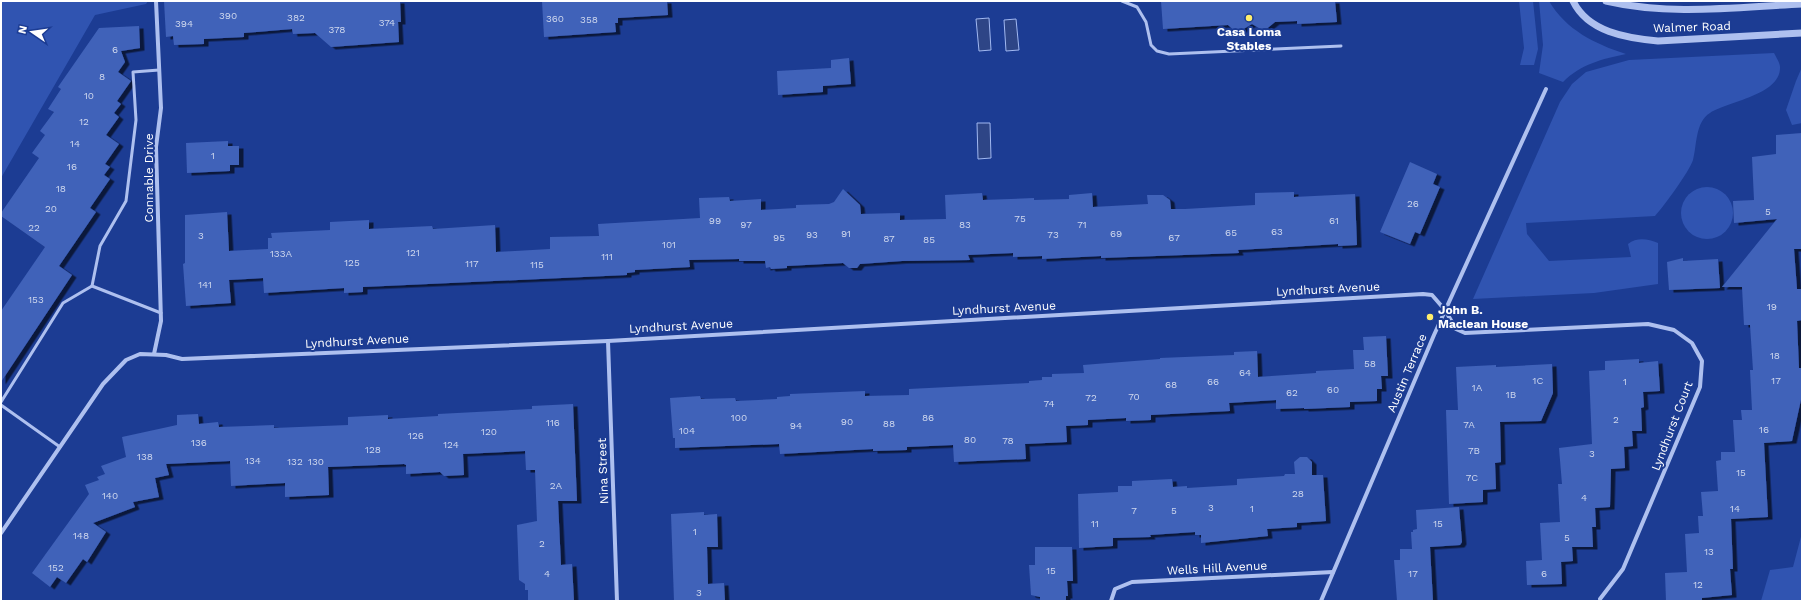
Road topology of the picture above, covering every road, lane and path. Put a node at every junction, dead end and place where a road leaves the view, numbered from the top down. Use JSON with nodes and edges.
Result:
{"nodes":[{"id":1,"x":156,"y":1,"type":"edge"},
{"id":2,"x":1122,"y":1,"type":"edge"},
{"id":3,"x":1573,"y":1,"type":"edge"},
{"id":4,"x":1606,"y":1,"type":"edge"},
{"id":5,"x":1802,"y":4,"type":"edge"},
{"id":6,"x":1802,"y":33,"type":"edge"},
{"id":7,"x":1341,"y":46,"type":"dead end"},
{"id":8,"x":159,"y":70,"type":"junction"},
{"id":9,"x":1546,"y":89,"type":"dead end"},
{"id":10,"x":92,"y":286,"type":"junction"},
{"id":11,"x":1445,"y":310,"type":"junction"},
{"id":12,"x":161,"y":313,"type":"junction"},
{"id":13,"x":608,"y":340,"type":"junction"},
{"id":14,"x":154,"y":354,"type":"junction"},
{"id":15,"x":1,"y":403,"type":"edge"},
{"id":16,"x":60,"y":447,"type":"junction"},
{"id":17,"x":1,"y":533,"type":"edge"},
{"id":18,"x":1333,"y":572,"type":"junction"},
{"id":19,"x":1600,"y":599,"type":"dead end"},
{"id":20,"x":617,"y":601,"type":"edge"},
{"id":21,"x":1111,"y":601,"type":"edge"},
{"id":22,"x":1322,"y":601,"type":"edge"}],
"edges":[{"from":1,"to":8,"type":"street","name":"Connable Drive"},
{"from":2,"to":7,"type":"lane"},
{"from":3,"to":6,"type":"street","name":"Walmer Road"},
{"from":4,"to":5,"type":"street","name":"Walmer Road"},
{"from":8,"to":10,"type":"lane"},
{"from":8,"to":12,"type":"street","name":"Connable Drive"},
{"from":9,"to":11,"type":"street","name":"Austin Terrace"},
{"from":10,"to":12,"type":"lane"},
{"from":10,"to":15,"type":"lane"},
{"from":11,"to":13,"type":"street","name":"Lyndhurst Avenue"},
{"from":11,"to":18,"type":"street","name":"Austin Terrace"},
{"from":11,"to":19,"type":"street","name":"Lyndhurst Court"},
{"from":12,"to":14,"type":"street","name":"Connable Drive"},
{"from":13,"to":14,"type":"street","name":"Lyndhurst Avenue"},
{"from":13,"to":20,"type":"street","name":"Nina Street"},
{"from":14,"to":16,"type":"street","name":"Lyndhurst Avenue"},
{"from":15,"to":16,"type":"lane"},
{"from":16,"to":17,"type":"street","name":"Lyndhurst Avenue"},
{"from":18,"to":21,"type":"street","name":"Wells Hill Avenue"},
{"from":18,"to":22,"type":"street","name":"Austin Terrace"}]}
